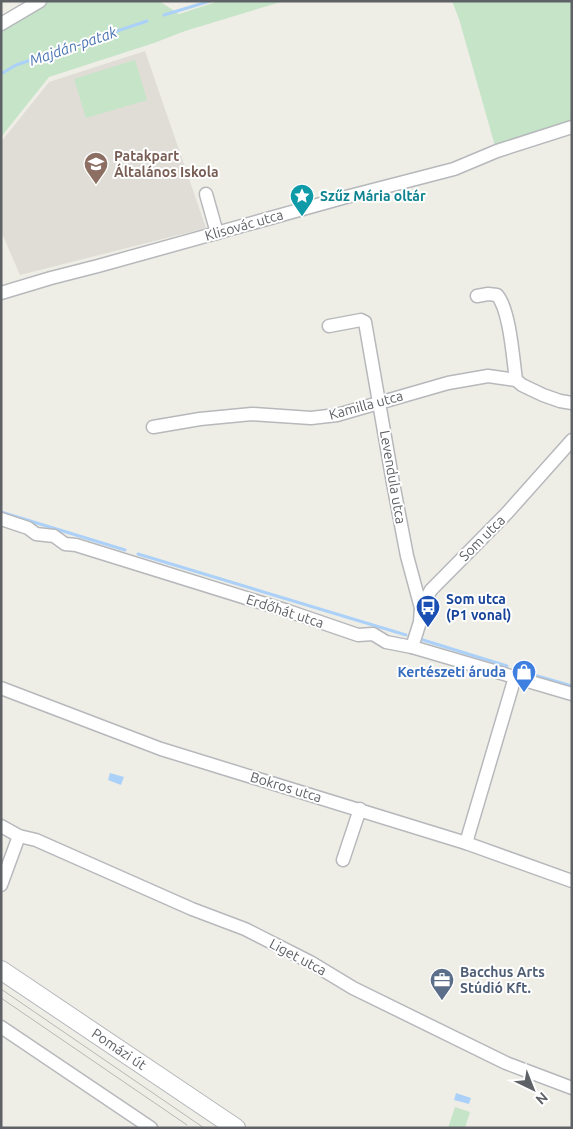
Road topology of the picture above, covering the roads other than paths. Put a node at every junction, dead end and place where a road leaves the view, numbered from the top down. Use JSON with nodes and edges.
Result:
{"nodes":[{"id":1,"x":40,"y":1,"type":"edge"},
{"id":2,"x":1,"y":24,"type":"edge"},
{"id":3,"x":572,"y":127,"type":"edge"},
{"id":4,"x":206,"y":194,"type":"dead end"},
{"id":5,"x":217,"y":233,"type":"junction"},
{"id":6,"x":1,"y":293,"type":"edge"},
{"id":7,"x":477,"y":296,"type":"dead end"},
{"id":8,"x":329,"y":326,"type":"dead end"},
{"id":9,"x":516,"y":380,"type":"junction"},
{"id":10,"x":572,"y":403,"type":"edge"},
{"id":11,"x":380,"y":404,"type":"junction"},
{"id":12,"x":153,"y":427,"type":"dead end"},
{"id":13,"x":572,"y":440,"type":"edge"},
{"id":14,"x":1,"y":519,"type":"edge"},
{"id":15,"x":415,"y":580,"type":"junction"},
{"id":16,"x":436,"y":585,"type":"junction"},
{"id":17,"x":421,"y":608,"type":"junction"},
{"id":18,"x":412,"y":647,"type":"junction"},
{"id":19,"x":515,"y":677,"type":"junction"},
{"id":20,"x":1,"y":688,"type":"edge"},
{"id":21,"x":572,"y":694,"type":"edge"},
{"id":22,"x":360,"y":809,"type":"junction"},
{"id":23,"x":1,"y":826,"type":"edge"},
{"id":24,"x":19,"y":836,"type":"junction"},
{"id":25,"x":466,"y":842,"type":"junction"},
{"id":26,"x":343,"y":860,"type":"dead end"},
{"id":27,"x":572,"y":881,"type":"edge"},
{"id":28,"x":1,"y":885,"type":"edge"},
{"id":29,"x":1,"y":970,"type":"edge"},
{"id":30,"x":1,"y":1027,"type":"edge"},
{"id":31,"x":572,"y":1088,"type":"edge"},
{"id":32,"x":151,"y":1128,"type":"edge"},
{"id":33,"x":236,"y":1128,"type":"edge"}],
"edges":[{"from":1,"to":2,"type":"street"},
{"from":3,"to":5,"type":"street","name":"Klisovác utca"},
{"from":4,"to":5,"type":"street"},
{"from":5,"to":6,"type":"street","name":"Klisovác utca"},
{"from":7,"to":9,"type":"street"},
{"from":8,"to":11,"type":"street","name":"Levendula utca"},
{"from":9,"to":10,"type":"street","name":"Kamilla utca"},
{"from":9,"to":11,"type":"street","name":"Kamilla utca"},
{"from":11,"to":12,"type":"street","name":"Kamilla utca"},
{"from":11,"to":15,"type":"street","name":"Levendula utca"},
{"from":13,"to":16,"type":"street","name":"Som utca"},
{"from":14,"to":18,"type":"street","name":"Erdőhát utca"},
{"from":15,"to":16,"type":"street"},
{"from":15,"to":17,"type":"street","name":"Levendula utca"},
{"from":16,"to":17,"type":"street","name":"Som utca"},
{"from":17,"to":18,"type":"street","name":"Som utca"},
{"from":18,"to":19,"type":"street","name":"Erdőhát utca"},
{"from":19,"to":21,"type":"street","name":"Erdőhát utca"},
{"from":19,"to":25,"type":"street"},
{"from":20,"to":22,"type":"street","name":"Bokros utca"},
{"from":22,"to":25,"type":"street","name":"Bokros utca"},
{"from":22,"to":26,"type":"street"},
{"from":23,"to":24,"type":"street","name":"Liget utca"},
{"from":24,"to":28,"type":"street"},
{"from":24,"to":31,"type":"street","name":"Liget utca"},
{"from":25,"to":27,"type":"street","name":"Bokros utca"},
{"from":29,"to":33,"type":"main road","name":"Pomázi út"},
{"from":30,"to":32,"type":"street"}]}
